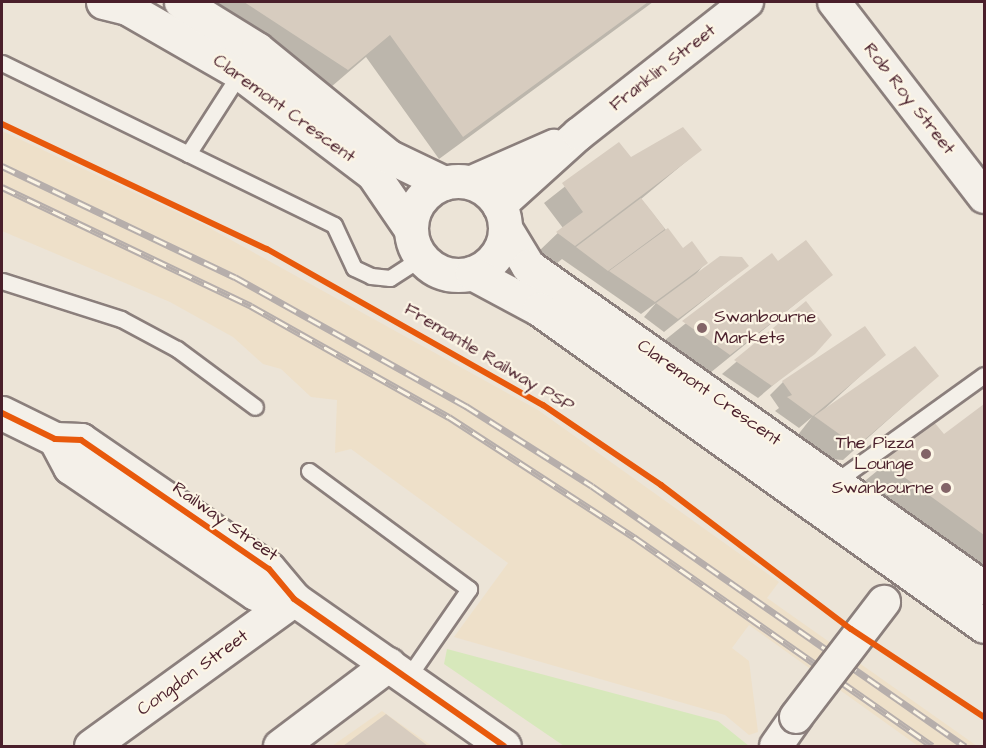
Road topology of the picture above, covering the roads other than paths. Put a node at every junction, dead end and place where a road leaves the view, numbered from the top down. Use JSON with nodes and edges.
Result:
{"nodes":[{"id":1,"x":104,"y":2,"type":"edge"},
{"id":2,"x":181,"y":2,"type":"edge"},
{"id":3,"x":747,"y":2,"type":"edge"},
{"id":4,"x":834,"y":2,"type":"edge"},
{"id":5,"x":2,"y":63,"type":"edge"},
{"id":6,"x":240,"y":73,"type":"junction"},
{"id":7,"x":579,"y":134,"type":"junction"},
{"id":8,"x":188,"y":154,"type":"junction"},
{"id":9,"x":457,"y":183,"type":"junction"},
{"id":10,"x":984,"y":197,"type":"edge"},
{"id":11,"x":502,"y":217,"type":"junction"},
{"id":12,"x":416,"y":243,"type":"junction"},
{"id":13,"x":472,"y":273,"type":"junction"},
{"id":14,"x":2,"y":281,"type":"edge"},
{"id":15,"x":984,"y":375,"type":"edge"},
{"id":16,"x":255,"y":407,"type":"dead end"},
{"id":17,"x":2,"y":413,"type":"edge"},
{"id":18,"x":309,"y":471,"type":"dead end"},
{"id":19,"x":835,"y":482,"type":"junction"},
{"id":20,"x":917,"y":560,"type":"junction"},
{"id":21,"x":984,"y":588,"type":"edge"},
{"id":22,"x":294,"y":599,"type":"junction"},
{"id":23,"x":984,"y":626,"type":"edge"},
{"id":24,"x":399,"y":671,"type":"junction"},
{"id":25,"x":91,"y":747,"type":"edge"},
{"id":26,"x":280,"y":747,"type":"edge"},
{"id":27,"x":504,"y":747,"type":"edge"},
{"id":28,"x":776,"y":747,"type":"edge"}],
"edges":[{"from":1,"to":6,"type":"main road","name":"Claremont Crescent"},
{"from":2,"to":9,"type":"main road","name":"Claremont Crescent"},
{"from":3,"to":7,"type":"street","name":"Franklin Street"},
{"from":4,"to":10,"type":"street","name":"Rob Roy Street"},
{"from":5,"to":8,"type":"lane"},
{"from":6,"to":8,"type":"lane"},
{"from":6,"to":12,"type":"main road","name":"Claremont Crescent"},
{"from":7,"to":9,"type":"street","name":"Franklin Street"},
{"from":7,"to":11,"type":"street","name":"Franklin Street"},
{"from":8,"to":12,"type":"lane"},
{"from":9,"to":11,"type":"main road"},
{"from":9,"to":12,"type":"main road"},
{"from":11,"to":13,"type":"main road"},
{"from":11,"to":19,"type":"main road","name":"Claremont Crescent"},
{"from":12,"to":13,"type":"main road"},
{"from":13,"to":20,"type":"main road","name":"Claremont Crescent"},
{"from":14,"to":16,"type":"lane"},
{"from":15,"to":19,"type":"lane"},
{"from":17,"to":22,"type":"main road"},
{"from":18,"to":24,"type":"lane"},
{"from":19,"to":20,"type":"main road","name":"Claremont Crescent"},
{"from":20,"to":21,"type":"main road","name":"Claremont Crescent"},
{"from":20,"to":23,"type":"main road","name":"Claremont Crescent"},
{"from":20,"to":28,"type":"street","bridge":true},
{"from":22,"to":24,"type":"main road"},
{"from":22,"to":25,"type":"main road","name":"Congdon Street"},
{"from":24,"to":26,"type":"main road"},
{"from":24,"to":27,"type":"main road"}]}
